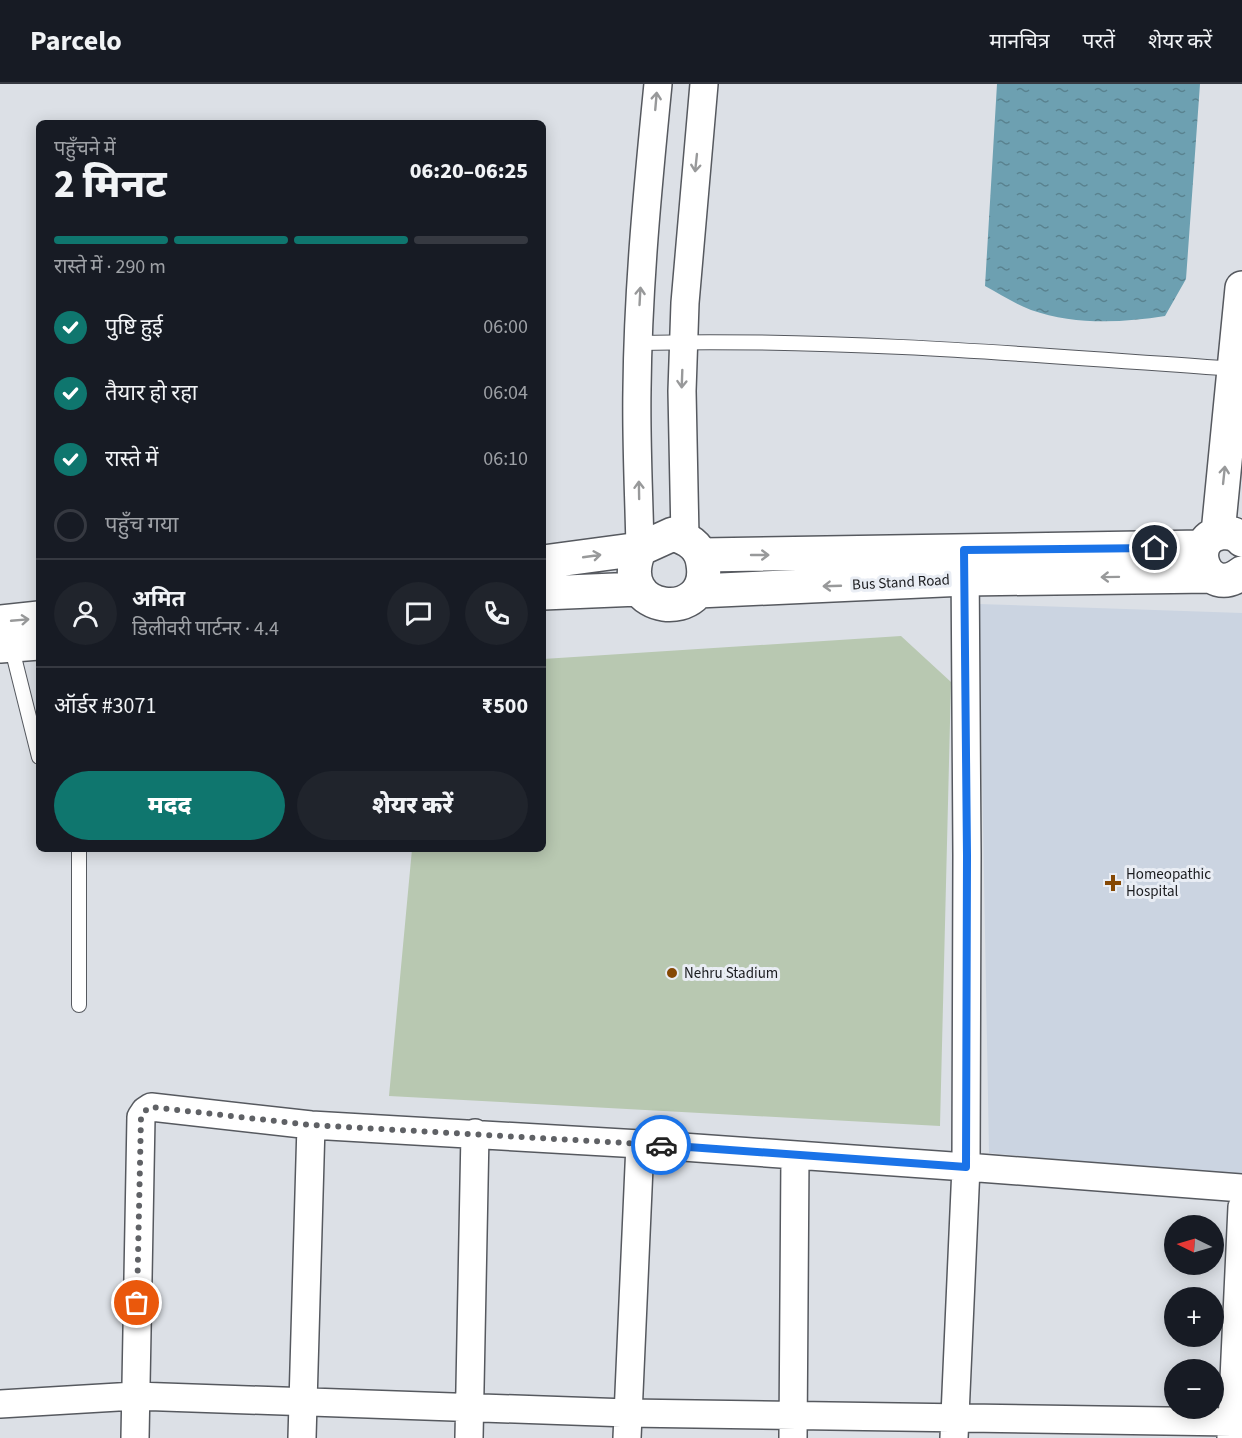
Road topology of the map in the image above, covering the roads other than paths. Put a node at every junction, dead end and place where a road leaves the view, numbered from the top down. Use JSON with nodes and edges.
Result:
{"nodes":[{"id":1,"x":658,"y":84,"type":"edge"},
{"id":2,"x":704,"y":84,"type":"edge"},
{"id":3,"x":1242,"y":288,"type":"edge"},
{"id":4,"x":684,"y":342,"type":"junction"},
{"id":5,"x":638,"y":343,"type":"junction"},
{"id":6,"x":1235,"y":369,"type":"junction"},
{"id":7,"x":693,"y":546,"type":"junction"},
{"id":8,"x":640,"y":549,"type":"junction"},
{"id":9,"x":1231,"y":551,"type":"edge"},
{"id":10,"x":546,"y":562,"type":"edge"},
{"id":11,"x":965,"y":565,"type":"junction"},
{"id":12,"x":639,"y":589,"type":"junction"},
{"id":13,"x":698,"y":591,"type":"junction"},
{"id":14,"x":546,"y":593,"type":"edge"},
{"id":15,"x":36,"y":620,"type":"edge"},
{"id":16,"x":13,"y":639,"type":"edge"},
{"id":17,"x":36,"y":743,"type":"edge"},
{"id":18,"x":79,"y":852,"type":"edge"},
{"id":19,"x":79,"y":1005,"type":"dead end"},
{"id":20,"x":311,"y":1125,"type":"junction"},
{"id":21,"x":475,"y":1133,"type":"junction"},
{"id":22,"x":640,"y":1144,"type":"junction"},
{"id":23,"x":795,"y":1155,"type":"junction"},
{"id":24,"x":966,"y":1167,"type":"junction"},
{"id":25,"x":1242,"y":1188,"type":"edge"},
{"id":26,"x":1242,"y":1207,"type":"edge"},
{"id":27,"x":135,"y":1396,"type":"junction"},
{"id":28,"x":303,"y":1402,"type":"junction"},
{"id":29,"x":0,"y":1404,"type":"edge"},
{"id":30,"x":470,"y":1408,"type":"junction"},
{"id":31,"x":627,"y":1426,"type":"edge"},
{"id":32,"x":793,"y":1427,"type":"edge"},
{"id":33,"x":954,"y":1427,"type":"edge"},
{"id":34,"x":1231,"y":1430,"type":"edge"},
{"id":35,"x":135,"y":1438,"type":"edge"},
{"id":36,"x":302,"y":1438,"type":"edge"},
{"id":37,"x":469,"y":1438,"type":"edge"}],
"edges":[{"from":5,"to":1,"type":"street","one_way":true},
{"from":2,"to":4,"type":"street","one_way":true},
{"from":3,"to":6,"type":"main road"},
{"from":4,"to":5,"type":"lane"},
{"from":4,"to":6,"type":"lane"},
{"from":4,"to":7,"type":"street","one_way":true},
{"from":8,"to":5,"type":"street","one_way":true},
{"from":9,"to":6,"type":"main road","one_way":true},
{"from":7,"to":8,"type":"main road","name":"Bus Stand Road"},
{"from":7,"to":11,"type":"main road","name":"Bus Stand Road","one_way":true},
{"from":7,"to":13,"type":"main road"},
{"from":10,"to":8,"type":"main road","name":"Bus Stand Road","one_way":true},
{"from":8,"to":12,"type":"main road"},
{"from":9,"to":11,"type":"main road","name":"Bus Stand Road"},
{"from":11,"to":13,"type":"main road","name":"Bus Stand Road","one_way":true},
{"from":11,"to":24,"type":"street"},
{"from":12,"to":13,"type":"main road","name":"Bus Stand Road"},
{"from":12,"to":14,"type":"main road"},
{"from":16,"to":15,"type":"main road","one_way":true},
{"from":16,"to":17,"type":"lane"},
{"from":18,"to":19,"type":"lane"},
{"from":20,"to":21,"type":"street"},
{"from":20,"to":27,"type":"street"},
{"from":20,"to":28,"type":"street"},
{"from":21,"to":22,"type":"street"},
{"from":21,"to":30,"type":"street"},
{"from":22,"to":23,"type":"street"},
{"from":22,"to":31,"type":"street"},
{"from":23,"to":24,"type":"street"},
{"from":23,"to":32,"type":"street"},
{"from":24,"to":25,"type":"street"},
{"from":24,"to":33,"type":"street"},
{"from":26,"to":34,"type":"street"},
{"from":27,"to":28,"type":"street"},
{"from":27,"to":29,"type":"street"},
{"from":27,"to":35,"type":"street"},
{"from":28,"to":30,"type":"street"},
{"from":28,"to":36,"type":"street"},
{"from":30,"to":31,"type":"street"},
{"from":30,"to":37,"type":"street"},
{"from":31,"to":32,"type":"street"},
{"from":32,"to":33,"type":"street"},
{"from":33,"to":34,"type":"street"}]}
